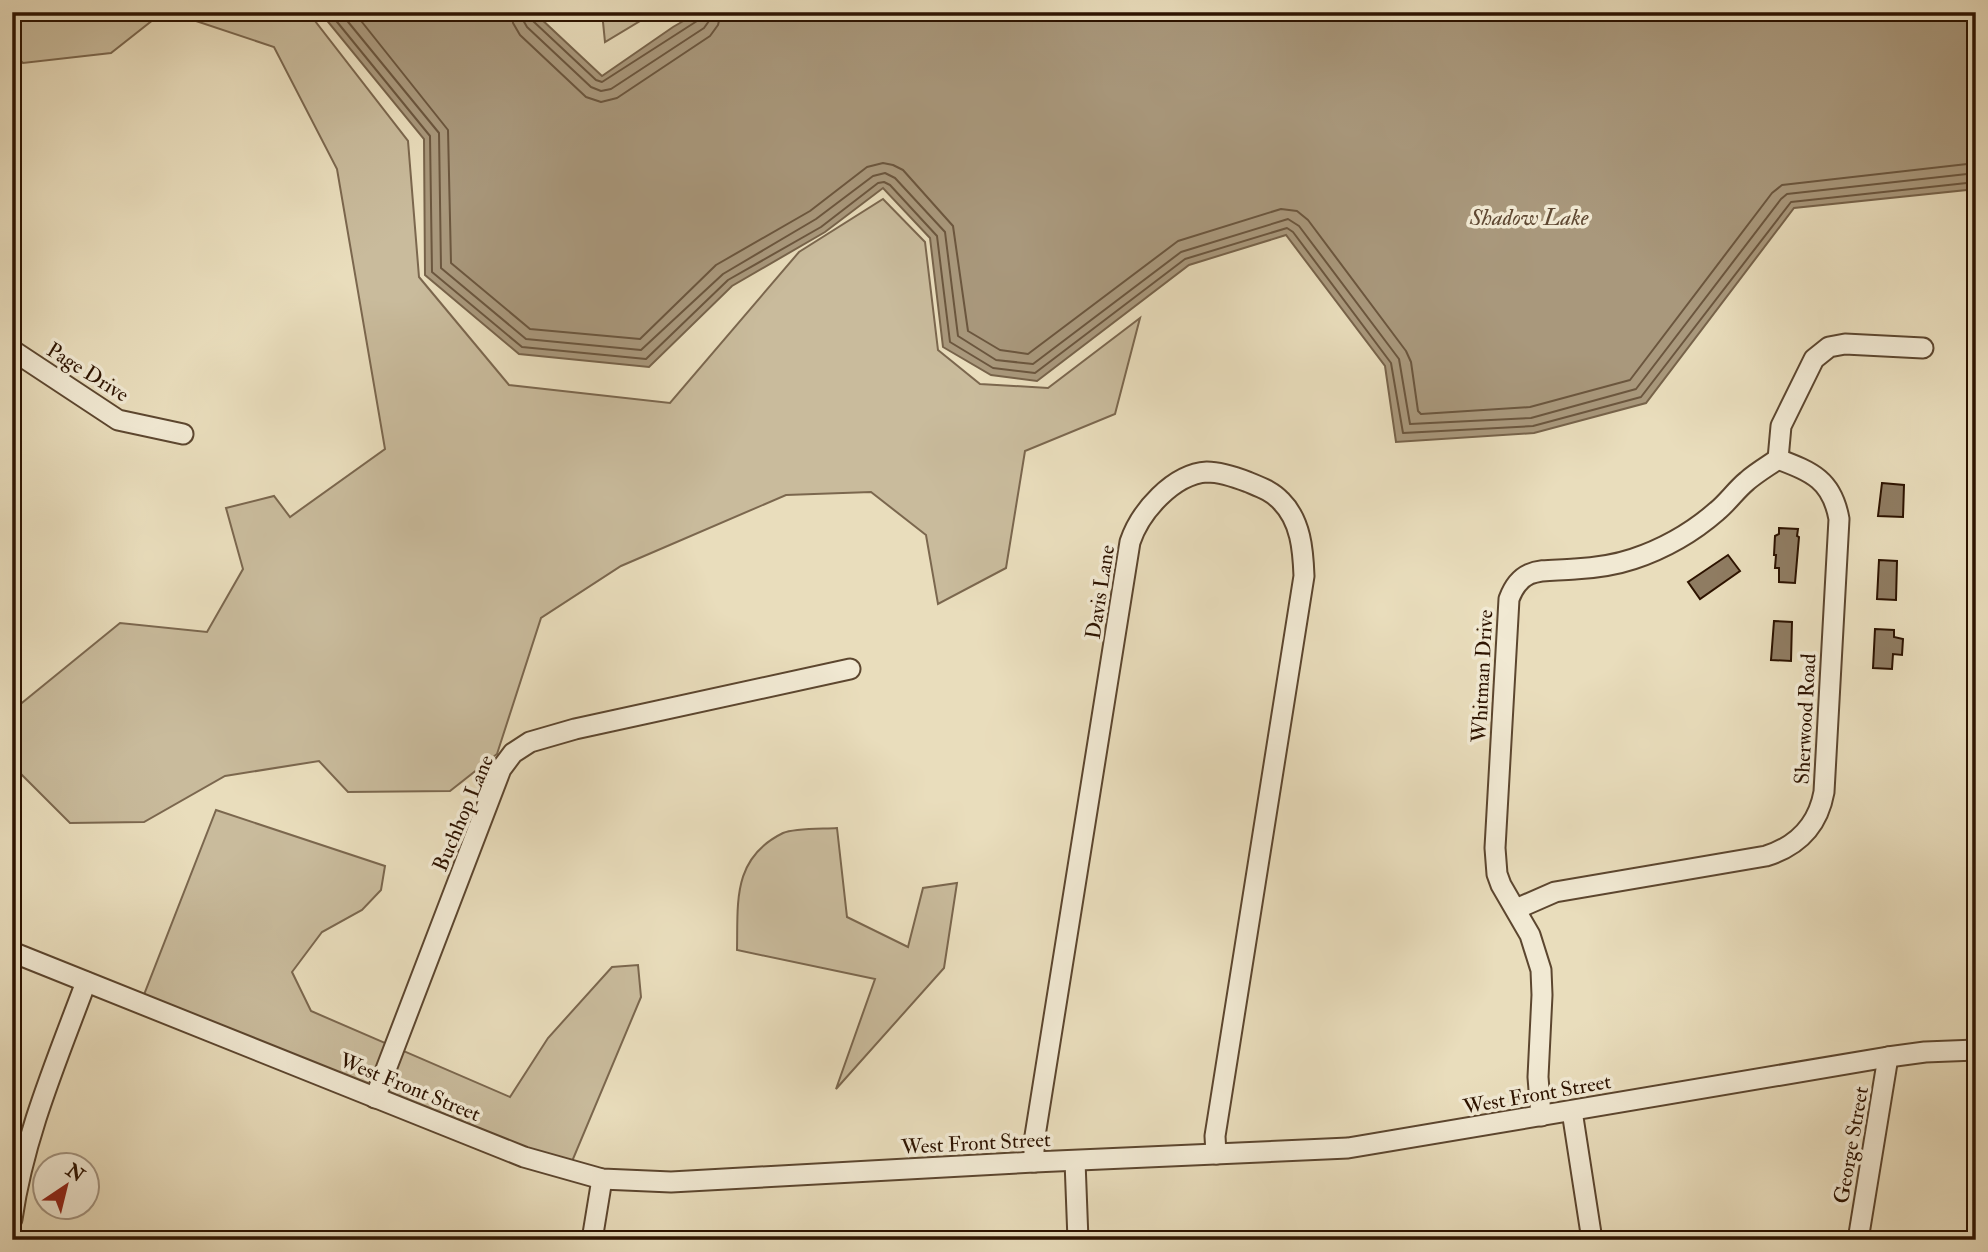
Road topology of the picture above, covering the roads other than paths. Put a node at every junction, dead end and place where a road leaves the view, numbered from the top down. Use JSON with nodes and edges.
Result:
{"nodes":[{"id":1,"x":1923,"y":348,"type":"dead end"},
{"id":2,"x":12,"y":350,"type":"edge"},
{"id":3,"x":183,"y":435,"type":"dead end"},
{"id":4,"x":1778,"y":459,"type":"junction"},
{"id":5,"x":850,"y":669,"type":"dead end"},
{"id":6,"x":1516,"y":909,"type":"junction"},
{"id":7,"x":12,"y":952,"type":"edge"},
{"id":8,"x":86,"y":982,"type":"junction"},
{"id":9,"x":1976,"y":1050,"type":"edge"},
{"id":10,"x":1888,"y":1057,"type":"junction"},
{"id":11,"x":375,"y":1098,"type":"junction"},
{"id":12,"x":1572,"y":1111,"type":"junction"},
{"id":13,"x":1541,"y":1115,"type":"junction"},
{"id":14,"x":1216,"y":1154,"type":"junction"},
{"id":15,"x":1075,"y":1161,"type":"junction"},
{"id":16,"x":1034,"y":1162,"type":"junction"},
{"id":17,"x":602,"y":1179,"type":"junction"},
{"id":18,"x":12,"y":1219,"type":"edge"},
{"id":19,"x":592,"y":1240,"type":"edge"},
{"id":20,"x":1078,"y":1240,"type":"edge"},
{"id":21,"x":1592,"y":1240,"type":"edge"},
{"id":22,"x":1858,"y":1240,"type":"edge"}],
"edges":[{"from":1,"to":4,"type":"street"},
{"from":2,"to":3,"type":"street","name":"Page Drive"},
{"from":4,"to":6,"type":"street","name":"Whitman Drive"},
{"from":4,"to":6,"type":"street","name":"Sherwood Road"},
{"from":5,"to":11,"type":"street","name":"Buchhop Lane"},
{"from":6,"to":13,"type":"street","name":"Whitman Drive"},
{"from":7,"to":8,"type":"street","name":"West Front Street"},
{"from":8,"to":11,"type":"street","name":"West Front Street"},
{"from":8,"to":18,"type":"street"},
{"from":9,"to":10,"type":"street","name":"West Front Street"},
{"from":10,"to":12,"type":"street","name":"West Front Street"},
{"from":10,"to":22,"type":"street","name":"George Street"},
{"from":11,"to":17,"type":"street","name":"West Front Street"},
{"from":12,"to":13,"type":"street","name":"West Front Street"},
{"from":12,"to":21,"type":"street"},
{"from":13,"to":14,"type":"street","name":"West Front Street"},
{"from":14,"to":15,"type":"street","name":"West Front Street"},
{"from":14,"to":16,"type":"street","name":"Davis Lane"},
{"from":15,"to":16,"type":"street","name":"West Front Street"},
{"from":15,"to":20,"type":"street"},
{"from":16,"to":17,"type":"street","name":"West Front Street"},
{"from":17,"to":19,"type":"street"}]}
